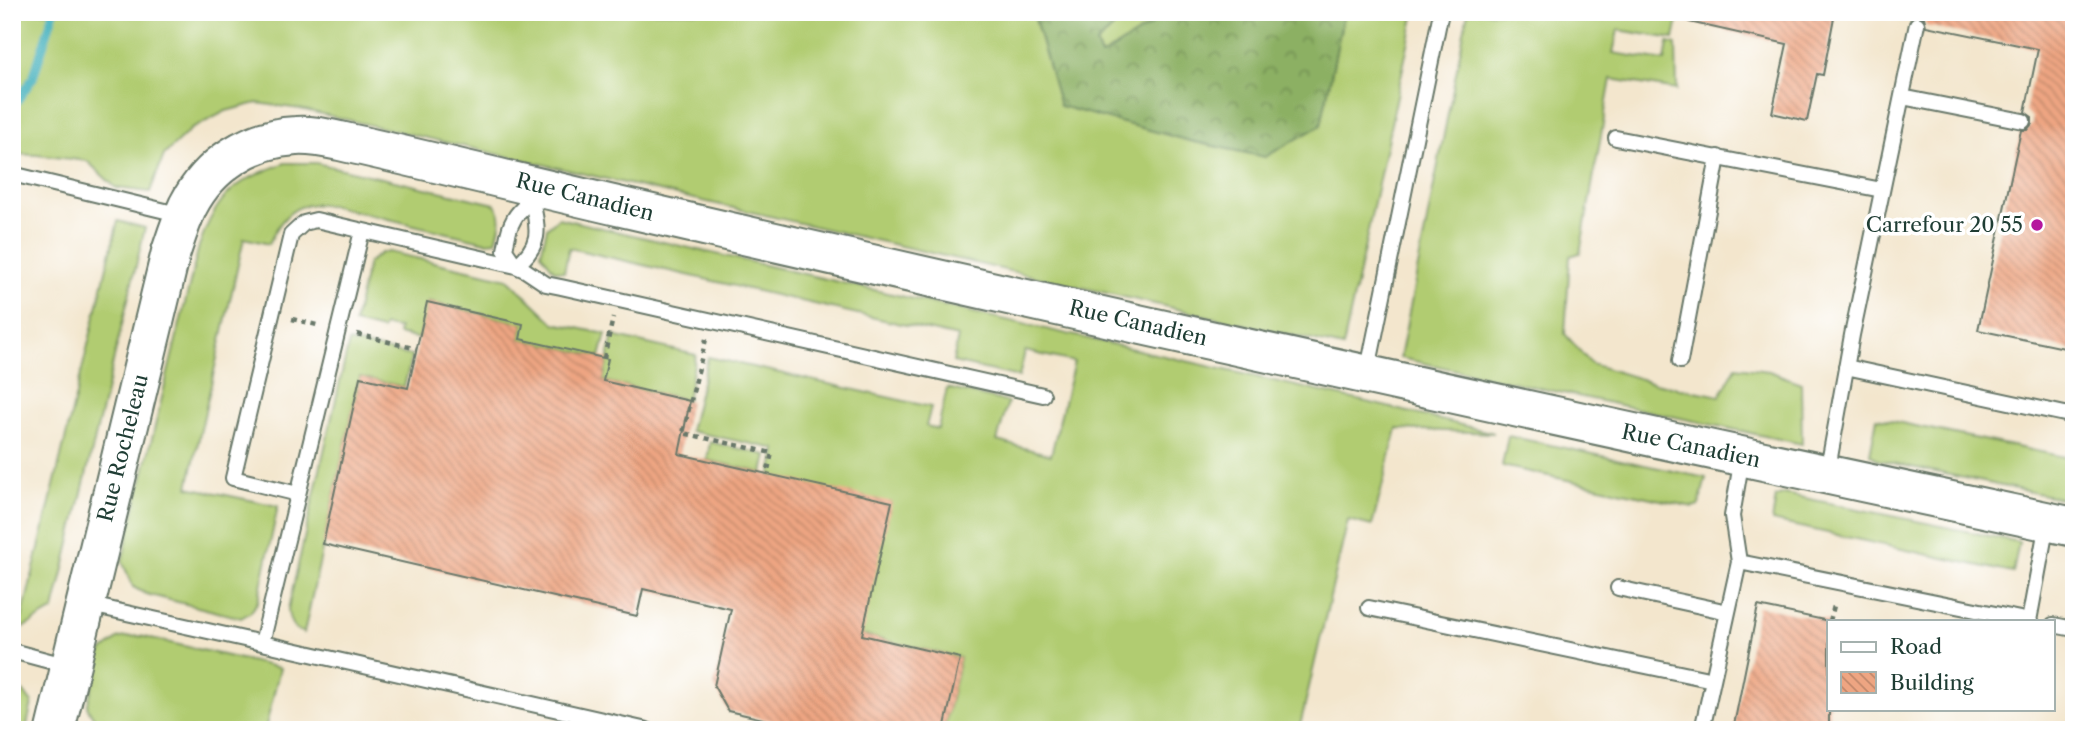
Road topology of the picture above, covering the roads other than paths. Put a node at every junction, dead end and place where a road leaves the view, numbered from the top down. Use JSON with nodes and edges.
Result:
{"nodes":[{"id":1,"x":1441,"y":12,"type":"edge"},
{"id":2,"x":1917,"y":24,"type":"dead end"},
{"id":3,"x":1902,"y":97,"type":"junction"},
{"id":4,"x":2023,"y":121,"type":"dead end"},
{"id":5,"x":1616,"y":138,"type":"dead end"},
{"id":6,"x":1718,"y":157,"type":"junction"},
{"id":7,"x":210,"y":173,"type":"joint"},
{"id":8,"x":12,"y":174,"type":"edge"},
{"id":9,"x":1882,"y":190,"type":"junction"},
{"id":10,"x":534,"y":193,"type":"junction"},
{"id":11,"x":184,"y":216,"type":"junction"},
{"id":12,"x":362,"y":231,"type":"junction"},
{"id":13,"x":516,"y":266,"type":"junction"},
{"id":14,"x":1680,"y":361,"type":"dead end"},
{"id":15,"x":1846,"y":367,"type":"junction"},
{"id":16,"x":1367,"y":375,"type":"junction"},
{"id":17,"x":1043,"y":395,"type":"dead end"},
{"id":18,"x":2074,"y":416,"type":"edge"},
{"id":19,"x":1743,"y":457,"type":"junction"},
{"id":20,"x":1827,"y":476,"type":"junction"},
{"id":21,"x":298,"y":494,"type":"junction"},
{"id":22,"x":2060,"y":524,"type":"edge"},
{"id":23,"x":1739,"y":562,"type":"junction"},
{"id":24,"x":1618,"y":588,"type":"dead end"},
{"id":25,"x":86,"y":604,"type":"junction"},
{"id":26,"x":1369,"y":608,"type":"dead end"},
{"id":27,"x":1728,"y":612,"type":"junction"},
{"id":28,"x":2025,"y":620,"type":"edge"},
{"id":29,"x":2030,"y":620,"type":"edge"},
{"id":30,"x":2054,"y":625,"type":"edge"},
{"id":31,"x":2074,"y":629,"type":"edge"},
{"id":32,"x":262,"y":643,"type":"junction"},
{"id":33,"x":12,"y":651,"type":"edge"},
{"id":34,"x":71,"y":667,"type":"junction"},
{"id":35,"x":1713,"y":680,"type":"junction"},
{"id":36,"x":55,"y":730,"type":"edge"},
{"id":37,"x":646,"y":730,"type":"edge"},
{"id":38,"x":1702,"y":730,"type":"edge"}],
"edges":[{"from":1,"to":16,"type":"lane"},
{"from":2,"to":3,"type":"lane"},
{"from":3,"to":4,"type":"lane"},
{"from":3,"to":9,"type":"lane"},
{"from":5,"to":6,"type":"lane"},
{"from":6,"to":9,"type":"lane"},
{"from":6,"to":14,"type":"lane"},
{"from":7,"to":10,"type":"street","name":"Rue Canadien"},
{"from":7,"to":11,"type":"street","name":"Rue Rocheleau"},
{"from":8,"to":11,"type":"lane"},
{"from":9,"to":15,"type":"lane"},
{"from":10,"to":13,"type":"lane"},
{"from":10,"to":13,"type":"lane"},
{"from":10,"to":16,"type":"street","name":"Rue Canadien"},
{"from":11,"to":25,"type":"street","name":"Rue Rocheleau"},
{"from":12,"to":13,"type":"lane"},
{"from":12,"to":21,"type":"lane"},
{"from":12,"to":21,"type":"lane"},
{"from":13,"to":17,"type":"lane"},
{"from":15,"to":18,"type":"lane"},
{"from":15,"to":20,"type":"lane"},
{"from":16,"to":19,"type":"street","name":"Rue Canadien"},
{"from":19,"to":20,"type":"street","name":"Rue Canadien"},
{"from":19,"to":23,"type":"lane"},
{"from":20,"to":22,"type":"street","name":"Rue Canadien"},
{"from":21,"to":32,"type":"lane"},
{"from":22,"to":29,"type":"lane"},
{"from":23,"to":27,"type":"lane"},
{"from":23,"to":28,"type":"lane"},
{"from":24,"to":27,"type":"lane"},
{"from":25,"to":32,"type":"lane"},
{"from":25,"to":34,"type":"street","name":"Rue Rocheleau"},
{"from":26,"to":35,"type":"lane"},
{"from":27,"to":35,"type":"lane"},
{"from":30,"to":31,"type":"lane"},
{"from":32,"to":37,"type":"lane"},
{"from":33,"to":34,"type":"lane"},
{"from":34,"to":36,"type":"street","name":"Rue Rocheleau"},
{"from":35,"to":38,"type":"lane"}]}
